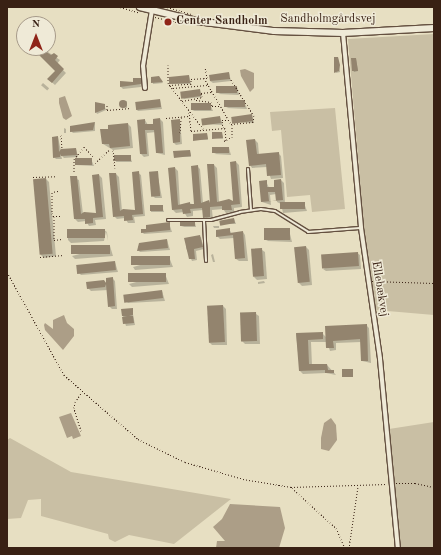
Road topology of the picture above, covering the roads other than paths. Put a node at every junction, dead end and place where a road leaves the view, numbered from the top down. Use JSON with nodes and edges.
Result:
{"nodes":[{"id":1,"x":140,"y":7,"type":"edge"},
{"id":2,"x":152,"y":10,"type":"junction"},
{"id":3,"x":434,"y":28,"type":"edge"},
{"id":4,"x":343,"y":33,"type":"junction"},
{"id":5,"x":145,"y":88,"type":"dead end"},
{"id":6,"x":248,"y":169,"type":"dead end"},
{"id":7,"x":251,"y":210,"type":"junction"},
{"id":8,"x":168,"y":220,"type":"dead end"},
{"id":9,"x":204,"y":221,"type":"junction"},
{"id":10,"x":360,"y":228,"type":"junction"},
{"id":11,"x":206,"y":261,"type":"dead end"},
{"id":12,"x":398,"y":548,"type":"edge"}],
"edges":[{"from":1,"to":2,"type":"street","name":"Sandholmgårdsvej"},
{"from":2,"to":4,"type":"street","name":"Sandholmgårdsvej"},
{"from":2,"to":5,"type":"street"},
{"from":3,"to":4,"type":"street","name":"Sandholmgårdsvej"},
{"from":4,"to":10,"type":"street","name":"Ellebækvej"},
{"from":6,"to":7,"type":"lane"},
{"from":7,"to":9,"type":"lane"},
{"from":7,"to":10,"type":"lane"},
{"from":8,"to":9,"type":"lane"},
{"from":9,"to":11,"type":"lane"},
{"from":10,"to":12,"type":"street","name":"Ellebækvej"}]}
